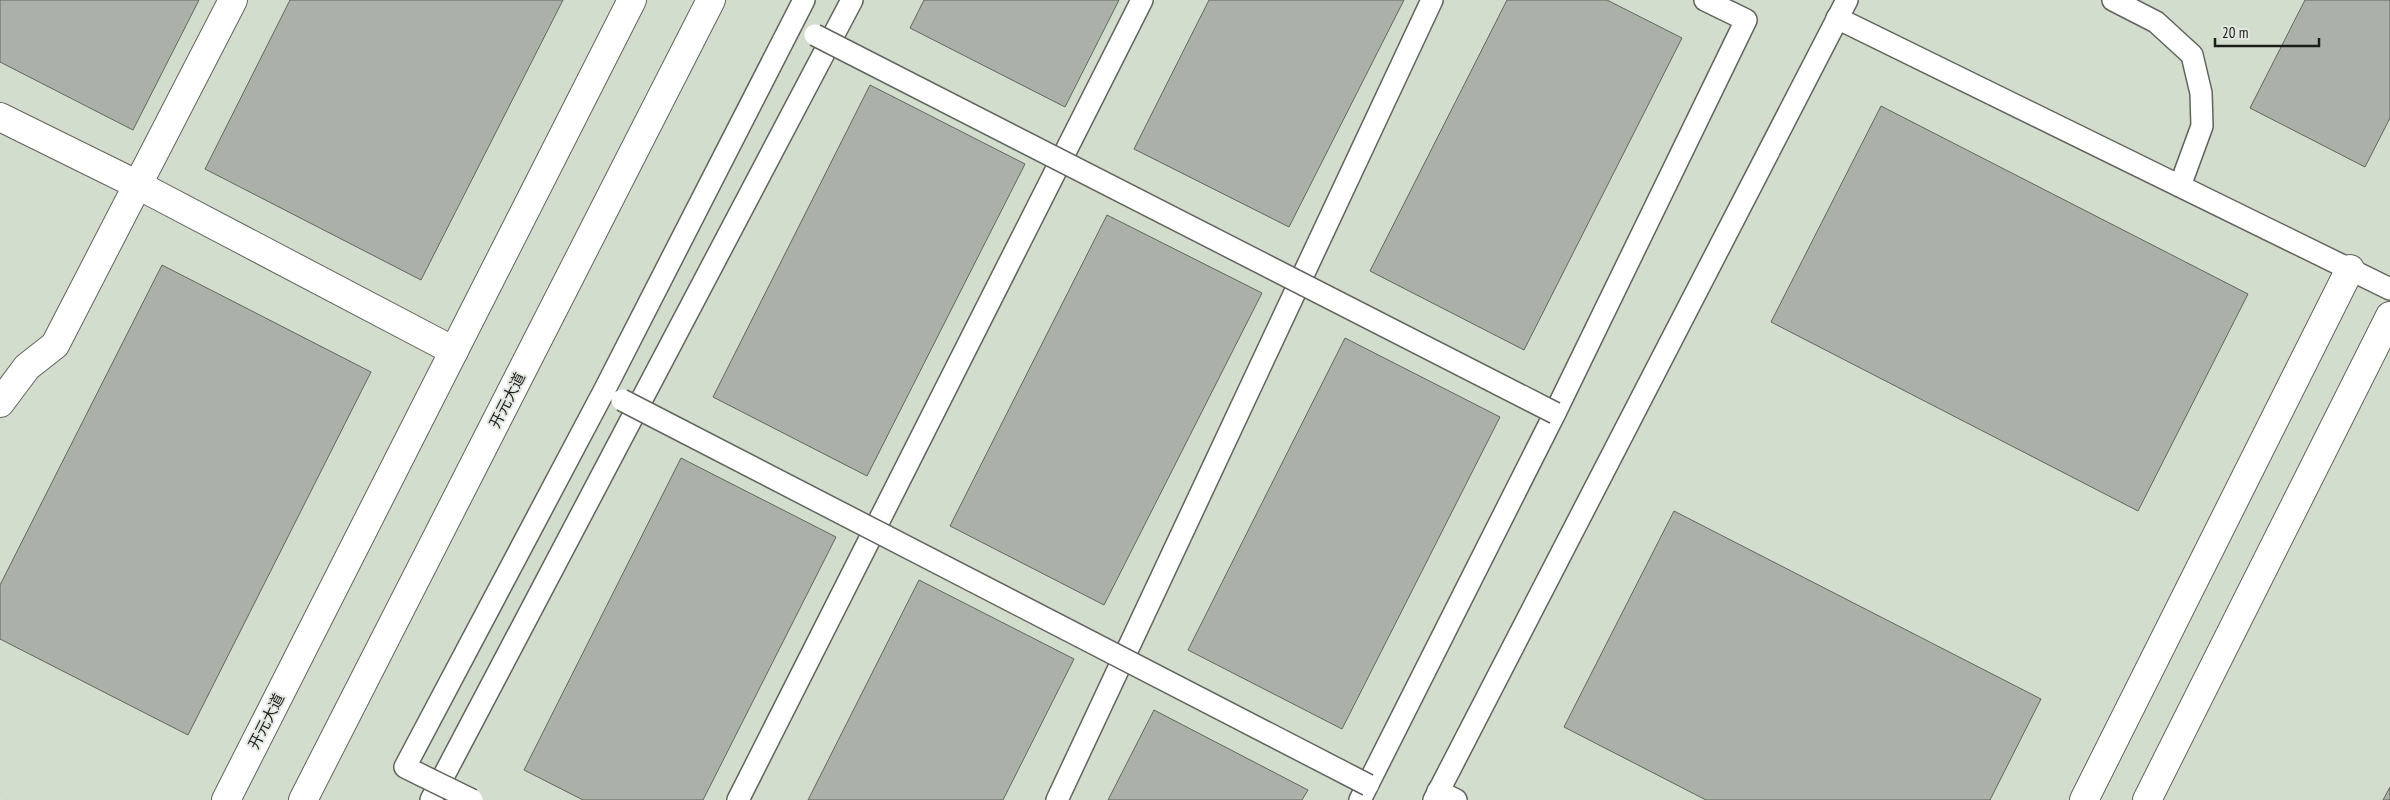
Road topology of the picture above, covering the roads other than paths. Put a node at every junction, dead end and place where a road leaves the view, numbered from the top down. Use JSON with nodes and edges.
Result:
{"nodes":[{"id":1,"x":233,"y":0,"type":"edge"},
{"id":2,"x":632,"y":0,"type":"edge"},
{"id":3,"x":711,"y":0,"type":"edge"},
{"id":4,"x":804,"y":0,"type":"edge"},
{"id":5,"x":852,"y":0,"type":"edge"},
{"id":6,"x":1142,"y":0,"type":"edge"},
{"id":7,"x":1432,"y":0,"type":"edge"},
{"id":8,"x":1705,"y":0,"type":"edge"},
{"id":9,"x":2113,"y":0,"type":"edge"},
{"id":10,"x":1842,"y":9,"type":"edge"},
{"id":11,"x":792,"y":23,"type":"junction"},
{"id":12,"x":0,"y":117,"type":"edge"},
{"id":13,"x":138,"y":185,"type":"junction"},
{"id":14,"x":2180,"y":186,"type":"junction"},
{"id":15,"x":2350,"y":269,"type":"junction"},
{"id":16,"x":2390,"y":289,"type":"edge"},
{"id":17,"x":2390,"y":316,"type":"edge"},
{"id":18,"x":454,"y":350,"type":"junction"},
{"id":19,"x":604,"y":391,"type":"junction"},
{"id":20,"x":0,"y":403,"type":"edge"},
{"id":21,"x":1555,"y":413,"type":"junction"},
{"id":22,"x":1364,"y":793,"type":"edge"},
{"id":23,"x":1443,"y":797,"type":"edge"},
{"id":24,"x":226,"y":800,"type":"edge"},
{"id":25,"x":303,"y":800,"type":"edge"},
{"id":26,"x":431,"y":800,"type":"edge"},
{"id":27,"x":472,"y":800,"type":"edge"},
{"id":28,"x":738,"y":800,"type":"edge"},
{"id":29,"x":1057,"y":800,"type":"edge"},
{"id":30,"x":2084,"y":800,"type":"edge"},
{"id":31,"x":2148,"y":800,"type":"edge"}],
"edges":[{"from":1,"to":13,"type":"street"},
{"from":2,"to":18,"type":"street","name":"开元大道"},
{"from":3,"to":25,"type":"street","name":"开元大道"},
{"from":4,"to":11,"type":"lane"},
{"from":5,"to":26,"type":"lane"},
{"from":6,"to":28,"type":"lane"},
{"from":7,"to":29,"type":"lane"},
{"from":8,"to":21,"type":"lane"},
{"from":9,"to":14,"type":"lane"},
{"from":10,"to":14,"type":"lane"},
{"from":10,"to":23,"type":"lane"},
{"from":11,"to":19,"type":"lane"},
{"from":11,"to":21,"type":"lane","bridge":true},
{"from":12,"to":13,"type":"street"},
{"from":13,"to":18,"type":"street"},
{"from":13,"to":20,"type":"street"},
{"from":14,"to":15,"type":"lane"},
{"from":15,"to":16,"type":"lane"},
{"from":15,"to":30,"type":"street"},
{"from":17,"to":31,"type":"street"},
{"from":18,"to":24,"type":"street","name":"开元大道"},
{"from":19,"to":22,"type":"lane","bridge":true},
{"from":19,"to":27,"type":"lane","bridge":true},
{"from":21,"to":22,"type":"lane"}]}
